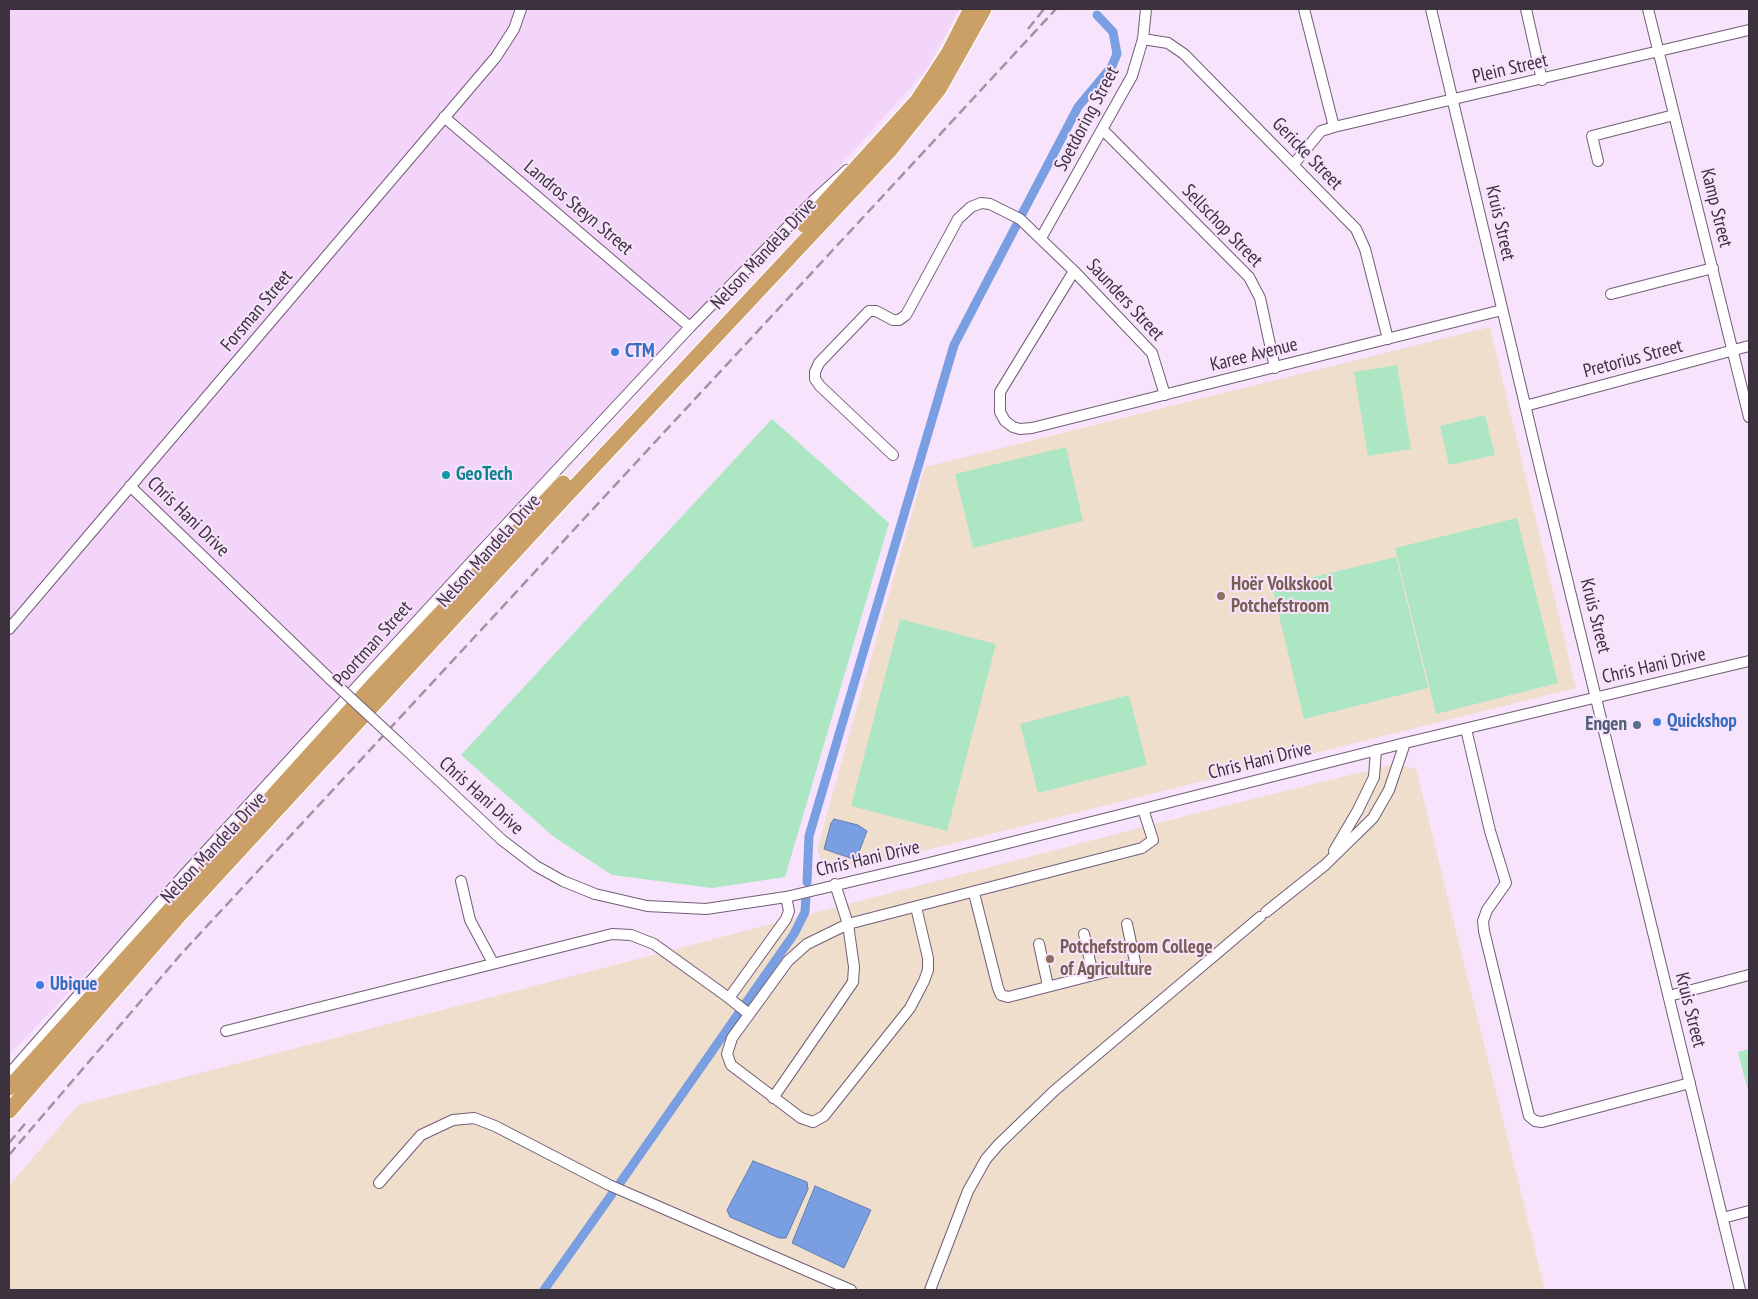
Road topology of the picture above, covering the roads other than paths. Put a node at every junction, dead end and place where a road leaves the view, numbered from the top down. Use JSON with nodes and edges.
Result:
{"nodes":[{"id":1,"x":521,"y":9,"type":"edge"},
{"id":2,"x":971,"y":9,"type":"edge"},
{"id":3,"x":984,"y":9,"type":"edge"},
{"id":4,"x":1146,"y":9,"type":"edge"},
{"id":5,"x":1304,"y":9,"type":"edge"},
{"id":6,"x":1431,"y":9,"type":"edge"},
{"id":7,"x":1526,"y":9,"type":"edge"},
{"id":8,"x":1648,"y":9,"type":"edge"},
{"id":9,"x":1749,"y":30,"type":"edge"},
{"id":10,"x":1142,"y":39,"type":"junction"},
{"id":11,"x":1658,"y":52,"type":"junction"},
{"id":12,"x":1542,"y":80,"type":"junction"},
{"id":13,"x":1453,"y":99,"type":"junction"},
{"id":14,"x":1674,"y":115,"type":"junction"},
{"id":15,"x":444,"y":117,"type":"junction"},
{"id":16,"x":1334,"y":126,"type":"junction"},
{"id":17,"x":1103,"y":130,"type":"junction"},
{"id":18,"x":881,"y":143,"type":"junction"},
{"id":19,"x":1598,"y":161,"type":"dead end"},
{"id":20,"x":1293,"y":164,"type":"junction"},
{"id":21,"x":1041,"y":238,"type":"junction"},
{"id":22,"x":1714,"y":268,"type":"junction"},
{"id":23,"x":1074,"y":271,"type":"junction"},
{"id":24,"x":1612,"y":294,"type":"dead end"},
{"id":25,"x":1502,"y":310,"type":"junction"},
{"id":26,"x":690,"y":327,"type":"junction"},
{"id":27,"x":1388,"y":340,"type":"junction"},
{"id":28,"x":1749,"y":346,"type":"edge"},
{"id":29,"x":1733,"y":350,"type":"junction"},
{"id":30,"x":1275,"y":368,"type":"junction"},
{"id":31,"x":1165,"y":396,"type":"junction"},
{"id":32,"x":1525,"y":406,"type":"junction"},
{"id":33,"x":1749,"y":417,"type":"edge"},
{"id":34,"x":892,"y":455,"type":"dead end"},
{"id":35,"x":130,"y":486,"type":"junction"},
{"id":36,"x":9,"y":630,"type":"edge"},
{"id":37,"x":1749,"y":661,"type":"edge"},
{"id":38,"x":1596,"y":698,"type":"junction"},
{"id":39,"x":1466,"y":729,"type":"junction"},
{"id":40,"x":1405,"y":743,"type":"junction"},
{"id":41,"x":1376,"y":750,"type":"junction"},
{"id":42,"x":1143,"y":809,"type":"junction"},
{"id":43,"x":1325,"y":865,"type":"junction"},
{"id":44,"x":461,"y":881,"type":"dead end"},
{"id":45,"x":835,"y":884,"type":"junction"},
{"id":46,"x":974,"y":893,"type":"junction"},
{"id":47,"x":786,"y":896,"type":"junction"},
{"id":48,"x":916,"y":907,"type":"junction"},
{"id":49,"x":848,"y":924,"type":"junction"},
{"id":50,"x":1127,"y":924,"type":"dead end"},
{"id":51,"x":1084,"y":934,"type":"dead end"},
{"id":52,"x":1039,"y":944,"type":"dead end"},
{"id":53,"x":493,"y":963,"type":"junction"},
{"id":54,"x":1093,"y":975,"type":"junction"},
{"id":55,"x":1749,"y":976,"type":"edge"},
{"id":56,"x":1048,"y":986,"type":"junction"},
{"id":57,"x":1669,"y":996,"type":"junction"},
{"id":58,"x":729,"y":998,"type":"junction"},
{"id":59,"x":744,"y":1010,"type":"junction"},
{"id":60,"x":226,"y":1031,"type":"dead end"},
{"id":61,"x":9,"y":1074,"type":"edge"},
{"id":62,"x":1690,"y":1083,"type":"junction"},
{"id":63,"x":9,"y":1088,"type":"edge"},
{"id":64,"x":773,"y":1098,"type":"junction"},
{"id":65,"x":9,"y":1110,"type":"edge"},
{"id":66,"x":379,"y":1183,"type":"dead end"},
{"id":67,"x":1749,"y":1211,"type":"edge"},
{"id":68,"x":1723,"y":1218,"type":"junction"},
{"id":69,"x":851,"y":1290,"type":"edge"},
{"id":70,"x":930,"y":1290,"type":"edge"},
{"id":71,"x":1740,"y":1290,"type":"edge"}],
"edges":[{"from":1,"to":15,"type":"street","name":"Forsman Street"},
{"from":2,"to":18,"type":"highway","name":"Nelson Mandela Drive"},
{"from":3,"to":65,"type":"highway","name":"Nelson Mandela Drive"},
{"from":4,"to":10,"type":"street","name":"Soetdoring Street"},
{"from":5,"to":16,"type":"street"},
{"from":6,"to":13,"type":"street","name":"Kruis Street"},
{"from":7,"to":12,"type":"street"},
{"from":8,"to":11,"type":"street","name":"Kamp Street"},
{"from":9,"to":11,"type":"street","name":"Plein Street"},
{"from":10,"to":17,"type":"street","name":"Soetdoring Street"},
{"from":10,"to":20,"type":"street","name":"Gericke Street"},
{"from":11,"to":12,"type":"street","name":"Plein Street"},
{"from":11,"to":14,"type":"street","name":"Kamp Street"},
{"from":12,"to":13,"type":"street","name":"Plein Street"},
{"from":13,"to":16,"type":"street","name":"Plein Street"},
{"from":13,"to":25,"type":"street","name":"Kruis Street"},
{"from":14,"to":19,"type":"street"},
{"from":14,"to":22,"type":"street","name":"Kamp Street"},
{"from":15,"to":26,"type":"street","name":"Landros Steyn Street"},
{"from":15,"to":35,"type":"street","name":"Forsman Street"},
{"from":16,"to":20,"type":"street","name":"Plein Street"},
{"from":17,"to":21,"type":"street","name":"Soetdoring Street"},
{"from":17,"to":30,"type":"street","name":"Sellschop Street"},
{"from":18,"to":26,"type":"street","name":"Poortman Street"},
{"from":18,"to":63,"type":"highway","name":"Nelson Mandela Drive"},
{"from":20,"to":27,"type":"street","name":"Gericke Street"},
{"from":21,"to":23,"type":"street","name":"Saunders Street"},
{"from":21,"to":34,"type":"street","name":"Saunders Street"},
{"from":22,"to":24,"type":"street"},
{"from":22,"to":29,"type":"street","name":"Kamp Street"},
{"from":23,"to":31,"type":"street","name":"Saunders Street"},
{"from":23,"to":31,"type":"street","name":"Karee Avenue"},
{"from":25,"to":27,"type":"street","name":"Karee Avenue"},
{"from":25,"to":32,"type":"street","name":"Kruis Street"},
{"from":26,"to":61,"type":"street","name":"Poortman Street"},
{"from":27,"to":30,"type":"street","name":"Karee Avenue"},
{"from":28,"to":29,"type":"street","name":"Pretorius Street"},
{"from":29,"to":32,"type":"street","name":"Pretorius Street"},
{"from":29,"to":33,"type":"street","name":"Kamp Street"},
{"from":30,"to":31,"type":"street","name":"Karee Avenue"},
{"from":32,"to":38,"type":"street","name":"Kruis Street"},
{"from":35,"to":36,"type":"street","name":"Forsman Street"},
{"from":35,"to":47,"type":"street","name":"Chris Hani Drive","bridge":true},
{"from":37,"to":38,"type":"street","name":"Chris Hani Drive"},
{"from":38,"to":39,"type":"street","name":"Chris Hani Drive"},
{"from":38,"to":57,"type":"street","name":"Kruis Street"},
{"from":39,"to":40,"type":"street","name":"Chris Hani Drive"},
{"from":39,"to":62,"type":"street"},
{"from":40,"to":41,"type":"street","name":"Chris Hani Drive"},
{"from":40,"to":43,"type":"street"},
{"from":41,"to":42,"type":"street","name":"Chris Hani Drive"},
{"from":41,"to":43,"type":"street"},
{"from":42,"to":45,"type":"street","name":"Chris Hani Drive"},
{"from":42,"to":46,"type":"street"},
{"from":43,"to":70,"type":"street"},
{"from":44,"to":53,"type":"street"},
{"from":45,"to":47,"type":"street","name":"Chris Hani Drive"},
{"from":45,"to":49,"type":"street"},
{"from":46,"to":48,"type":"street"},
{"from":46,"to":56,"type":"street"},
{"from":47,"to":58,"type":"street"},
{"from":48,"to":49,"type":"street"},
{"from":48,"to":64,"type":"street"},
{"from":49,"to":59,"type":"street"},
{"from":49,"to":64,"type":"street"},
{"from":50,"to":54,"type":"street"},
{"from":51,"to":54,"type":"street"},
{"from":52,"to":56,"type":"street"},
{"from":53,"to":58,"type":"street"},
{"from":53,"to":60,"type":"street"},
{"from":54,"to":56,"type":"street"},
{"from":55,"to":57,"type":"street"},
{"from":57,"to":62,"type":"street","name":"Kruis Street"},
{"from":58,"to":59,"type":"street"},
{"from":59,"to":64,"type":"street"},
{"from":62,"to":68,"type":"street","name":"Kruis Street"},
{"from":66,"to":69,"type":"street"},
{"from":67,"to":68,"type":"street"},
{"from":68,"to":71,"type":"street","name":"Kruis Street"}]}
